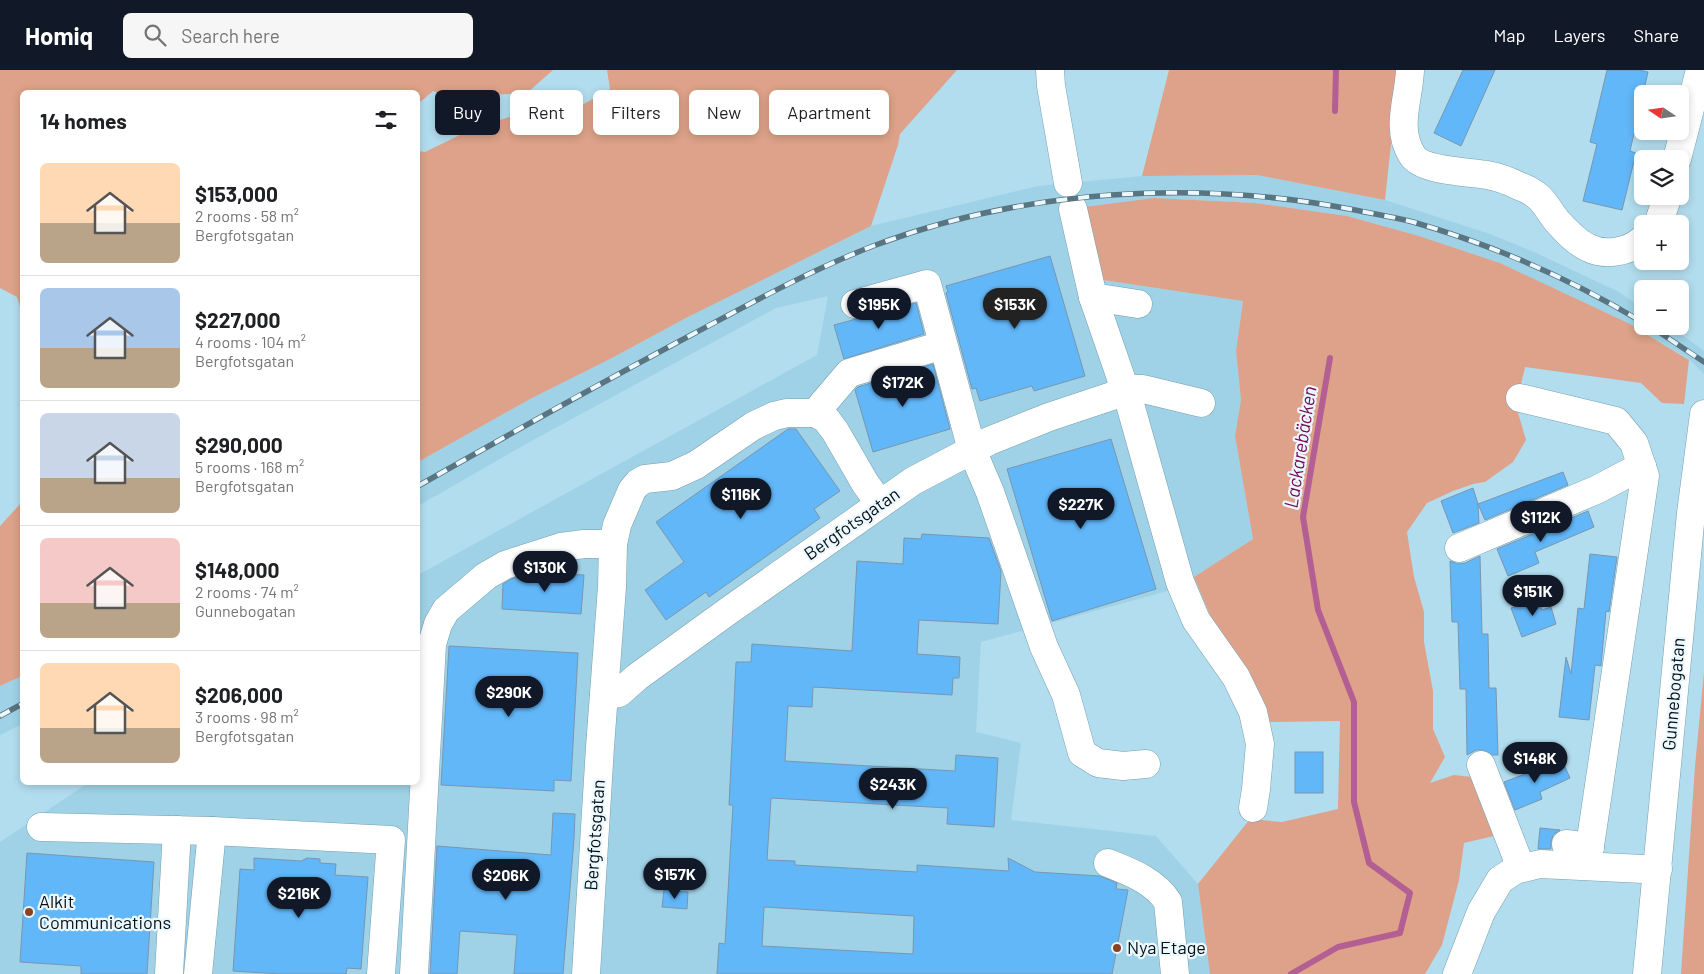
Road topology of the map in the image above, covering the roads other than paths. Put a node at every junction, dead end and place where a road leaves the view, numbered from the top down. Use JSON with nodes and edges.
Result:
{"nodes":[{"id":1,"x":1050,"y":70,"type":"edge"},
{"id":2,"x":1410,"y":70,"type":"edge"},
{"id":3,"x":1700,"y":70,"type":"edge"},
{"id":4,"x":1679,"y":150,"type":"edge"},
{"id":5,"x":1634,"y":244,"type":"edge"},
{"id":6,"x":1093,"y":297,"type":"junction"},
{"id":7,"x":855,"y":304,"type":"dead end"},
{"id":8,"x":1138,"y":304,"type":"dead end"},
{"id":9,"x":944,"y":345,"type":"junction"},
{"id":10,"x":1122,"y":389,"type":"junction"},
{"id":11,"x":1520,"y":398,"type":"dead end"},
{"id":12,"x":1201,"y":402,"type":"dead end"},
{"id":13,"x":815,"y":413,"type":"junction"},
{"id":14,"x":1704,"y":414,"type":"edge"},
{"id":15,"x":972,"y":450,"type":"junction"},
{"id":16,"x":1642,"y":466,"type":"junction"},
{"id":17,"x":880,"y":504,"type":"junction"},
{"id":18,"x":613,"y":544,"type":"junction"},
{"id":19,"x":1458,"y":548,"type":"dead end"},
{"id":20,"x":604,"y":696,"type":"junction"},
{"id":21,"x":1146,"y":764,"type":"dead end"},
{"id":22,"x":1481,"y":765,"type":"dead end"},
{"id":23,"x":1252,"y":808,"type":"dead end"},
{"id":24,"x":41,"y":827,"type":"dead end"},
{"id":25,"x":177,"y":830,"type":"junction"},
{"id":26,"x":212,"y":831,"type":"junction"},
{"id":27,"x":1581,"y":852,"type":"junction"},
{"id":28,"x":1108,"y":863,"type":"dead end"},
{"id":29,"x":1521,"y":868,"type":"junction"},
{"id":30,"x":1658,"y":869,"type":"junction"},
{"id":31,"x":169,"y":974,"type":"edge"},
{"id":32,"x":198,"y":974,"type":"edge"},
{"id":33,"x":380,"y":974,"type":"edge"},
{"id":34,"x":414,"y":974,"type":"edge"},
{"id":35,"x":586,"y":974,"type":"edge"},
{"id":36,"x":1175,"y":974,"type":"edge"},
{"id":37,"x":1457,"y":974,"type":"edge"},
{"id":38,"x":1647,"y":974,"type":"edge"}],
"edges":[{"from":1,"to":6,"type":"street"},
{"from":2,"to":5,"type":"street"},
{"from":3,"to":4,"type":"street"},
{"from":6,"to":8,"type":"street"},
{"from":6,"to":10,"type":"street"},
{"from":7,"to":9,"type":"street"},
{"from":9,"to":13,"type":"street"},
{"from":9,"to":15,"type":"street"},
{"from":10,"to":12,"type":"street"},
{"from":10,"to":15,"type":"street","name":"Bergfotsgatan"},
{"from":10,"to":23,"type":"street"},
{"from":11,"to":16,"type":"street"},
{"from":13,"to":17,"type":"street"},
{"from":13,"to":18,"type":"street","name":"Bergfotsgatan"},
{"from":14,"to":30,"type":"street","name":"Gunnebogatan"},
{"from":15,"to":17,"type":"street","name":"Bergfotsgatan"},
{"from":15,"to":21,"type":"street"},
{"from":16,"to":19,"type":"street"},
{"from":16,"to":27,"type":"street"},
{"from":17,"to":20,"type":"street","name":"Bergfotsgatan"},
{"from":18,"to":20,"type":"street","name":"Bergfotsgatan"},
{"from":18,"to":34,"type":"street"},
{"from":20,"to":35,"type":"street","name":"Bergfotsgatan"},
{"from":22,"to":29,"type":"street"},
{"from":24,"to":25,"type":"street"},
{"from":25,"to":26,"type":"street"},
{"from":25,"to":31,"type":"street"},
{"from":26,"to":32,"type":"street"},
{"from":26,"to":33,"type":"street"},
{"from":27,"to":29,"type":"street"},
{"from":27,"to":30,"type":"street"},
{"from":28,"to":36,"type":"street"},
{"from":29,"to":37,"type":"street"},
{"from":30,"to":38,"type":"street","name":"Gunnebogatan"}]}
